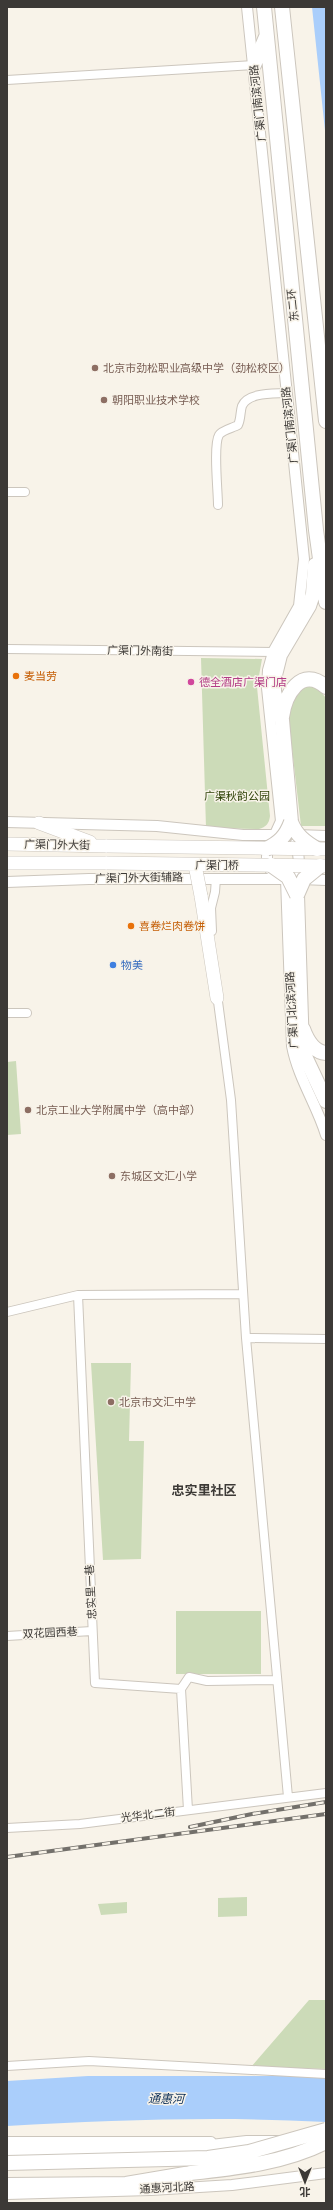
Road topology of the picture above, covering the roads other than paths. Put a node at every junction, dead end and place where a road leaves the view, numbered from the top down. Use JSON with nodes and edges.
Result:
{"nodes":[{"id":1,"x":247,"y":7,"type":"edge"},
{"id":2,"x":264,"y":7,"type":"edge"},
{"id":3,"x":282,"y":7,"type":"edge"},
{"id":4,"x":266,"y":36,"type":"junction"},
{"id":5,"x":254,"y":65,"type":"junction"},
{"id":6,"x":7,"y":80,"type":"edge"},
{"id":7,"x":287,"y":393,"type":"junction"},
{"id":8,"x":326,"y":421,"type":"edge"},
{"id":9,"x":7,"y":492,"type":"edge"},
{"id":10,"x":25,"y":492,"type":"dead end"},
{"id":11,"x":218,"y":505,"type":"dead end"},
{"id":12,"x":316,"y":530,"type":"junction"},
{"id":13,"x":326,"y":602,"type":"edge"},
{"id":14,"x":7,"y":649,"type":"edge"},
{"id":15,"x":273,"y":652,"type":"junction"},
{"id":16,"x":326,"y":688,"type":"edge"},
{"id":17,"x":282,"y":720,"type":"junction"},
{"id":18,"x":7,"y":822,"type":"edge"},
{"id":19,"x":39,"y":823,"type":"junction"},
{"id":20,"x":290,"y":829,"type":"junction"},
{"id":21,"x":276,"y":835,"type":"junction"},
{"id":22,"x":326,"y":836,"type":"edge"},
{"id":23,"x":7,"y":844,"type":"edge"},
{"id":24,"x":103,"y":846,"type":"junction"},
{"id":25,"x":266,"y":849,"type":"junction"},
{"id":26,"x":321,"y":849,"type":"edge"},
{"id":27,"x":7,"y":863,"type":"edge"},
{"id":28,"x":107,"y":863,"type":"joint"},
{"id":29,"x":195,"y":864,"type":"junction"},
{"id":30,"x":271,"y":865,"type":"junction"},
{"id":31,"x":323,"y":873,"type":"edge"},
{"id":32,"x":216,"y":878,"type":"junction"},
{"id":33,"x":289,"y":879,"type":"junction"},
{"id":34,"x":7,"y":882,"type":"edge"},
{"id":35,"x":297,"y":894,"type":"junction"},
{"id":36,"x":217,"y":998,"type":"junction"},
{"id":37,"x":7,"y":1013,"type":"edge"},
{"id":38,"x":27,"y":1013,"type":"dead end"},
{"id":39,"x":300,"y":1020,"type":"junction"},
{"id":40,"x":326,"y":1053,"type":"edge"},
{"id":41,"x":326,"y":1101,"type":"edge"},
{"id":42,"x":326,"y":1135,"type":"edge"},
{"id":43,"x":243,"y":1294,"type":"junction"},
{"id":44,"x":78,"y":1295,"type":"junction"},
{"id":45,"x":7,"y":1312,"type":"edge"},
{"id":46,"x":246,"y":1338,"type":"junction"},
{"id":47,"x":326,"y":1339,"type":"edge"},
{"id":48,"x":92,"y":1631,"type":"junction"},
{"id":49,"x":7,"y":1636,"type":"edge"},
{"id":50,"x":277,"y":1680,"type":"junction"},
{"id":51,"x":180,"y":1689,"type":"junction"},
{"id":52,"x":326,"y":1793,"type":"edge"},
{"id":53,"x":288,"y":1797,"type":"junction"},
{"id":54,"x":188,"y":1810,"type":"junction"},
{"id":55,"x":7,"y":1828,"type":"edge"},
{"id":56,"x":7,"y":2066,"type":"edge"},
{"id":57,"x":326,"y":2074,"type":"edge"},
{"id":58,"x":326,"y":2130,"type":"edge"},
{"id":59,"x":7,"y":2142,"type":"edge"},
{"id":60,"x":247,"y":2143,"type":"junction"},
{"id":61,"x":326,"y":2143,"type":"edge"},
{"id":62,"x":7,"y":2153,"type":"edge"},
{"id":63,"x":7,"y":2163,"type":"edge"},
{"id":64,"x":191,"y":2173,"type":"junction"},
{"id":65,"x":326,"y":2173,"type":"edge"},
{"id":66,"x":7,"y":2176,"type":"edge"},
{"id":67,"x":7,"y":2185,"type":"edge"},
{"id":68,"x":7,"y":2194,"type":"edge"}],
"edges":[{"from":1,"to":5,"type":"street","name":"广渠门南滨河路"},
{"from":2,"to":4,"type":"highway","name":"东二环"},
{"from":3,"to":8,"type":"highway","name":"东二环"},
{"from":4,"to":5,"type":"highway"},
{"from":4,"to":12,"type":"highway","name":"东二环"},
{"from":5,"to":6,"type":"street"},
{"from":5,"to":7,"type":"street","name":"广渠门南滨河路"},
{"from":7,"to":11,"type":"street"},
{"from":7,"to":15,"type":"street","name":"广渠门南滨河路"},
{"from":9,"to":10,"type":"street"},
{"from":12,"to":13,"type":"highway","name":"东二环"},
{"from":12,"to":17,"type":"highway"},
{"from":14,"to":15,"type":"street","name":"广渠门外南街"},
{"from":15,"to":21,"type":"street","name":"广渠门南滨河路"},
{"from":16,"to":17,"type":"highway"},
{"from":17,"to":20,"type":"highway"},
{"from":18,"to":19,"type":"street"},
{"from":19,"to":21,"type":"street"},
{"from":19,"to":24,"type":"main road"},
{"from":20,"to":21,"type":"street"},
{"from":20,"to":22,"type":"street"},
{"from":20,"to":25,"type":"highway","bridge":true},
{"from":20,"to":26,"type":"highway","bridge":true},
{"from":20,"to":33,"type":"street"},
{"from":21,"to":33,"type":"street","name":"广渠门南滨河路"},
{"from":23,"to":24,"type":"main road","name":"广渠门外大街"},
{"from":24,"to":25,"type":"main road","name":"广渠门桥","bridge":true},
{"from":25,"to":26,"type":"main road","name":"广渠门桥","bridge":true},
{"from":27,"to":28,"type":"main road","name":"广渠门外大街"},
{"from":28,"to":29,"type":"main road","name":"广渠门桥","bridge":true},
{"from":29,"to":30,"type":"main road","name":"广渠门桥","bridge":true},
{"from":29,"to":36,"type":"main road","bridge":true},
{"from":30,"to":31,"type":"main road","name":"广渠门桥","bridge":true},
{"from":30,"to":35,"type":"highway","bridge":true},
{"from":31,"to":33,"type":"street","name":"广渠门外大街辅路"},
{"from":31,"to":35,"type":"highway","bridge":true},
{"from":32,"to":33,"type":"street","name":"广渠门外大街辅路"},
{"from":32,"to":34,"type":"street","name":"广渠门外大街辅路"},
{"from":32,"to":36,"type":"street"},
{"from":33,"to":42,"type":"street","name":"广渠门北滨河路"},
{"from":35,"to":39,"type":"highway"},
{"from":36,"to":43,"type":"street"},
{"from":37,"to":38,"type":"street"},
{"from":39,"to":40,"type":"highway"},
{"from":39,"to":41,"type":"highway"},
{"from":43,"to":44,"type":"street"},
{"from":43,"to":46,"type":"street"},
{"from":44,"to":45,"type":"street"},
{"from":44,"to":48,"type":"street","name":"忠实里一巷"},
{"from":46,"to":47,"type":"street"},
{"from":46,"to":50,"type":"street"},
{"from":48,"to":49,"type":"street","name":"双花园西巷"},
{"from":48,"to":51,"type":"street","name":"忠实里一巷"},
{"from":50,"to":51,"type":"street"},
{"from":50,"to":53,"type":"street"},
{"from":51,"to":54,"type":"street"},
{"from":52,"to":53,"type":"street","name":"光华北二街"},
{"from":53,"to":54,"type":"street","name":"光华北二街"},
{"from":54,"to":55,"type":"street","name":"光华北二街"},
{"from":56,"to":57,"type":"street"},
{"from":58,"to":63,"type":"highway","bridge":true},
{"from":59,"to":60,"type":"street"},
{"from":60,"to":61,"type":"highway"},
{"from":60,"to":62,"type":"highway"},
{"from":61,"to":64,"type":"highway","bridge":true},
{"from":64,"to":66,"type":"highway","name":"通惠河北路"},
{"from":64,"to":67,"type":"highway"},
{"from":65,"to":68,"type":"street","name":"通惠河北路"}]}
